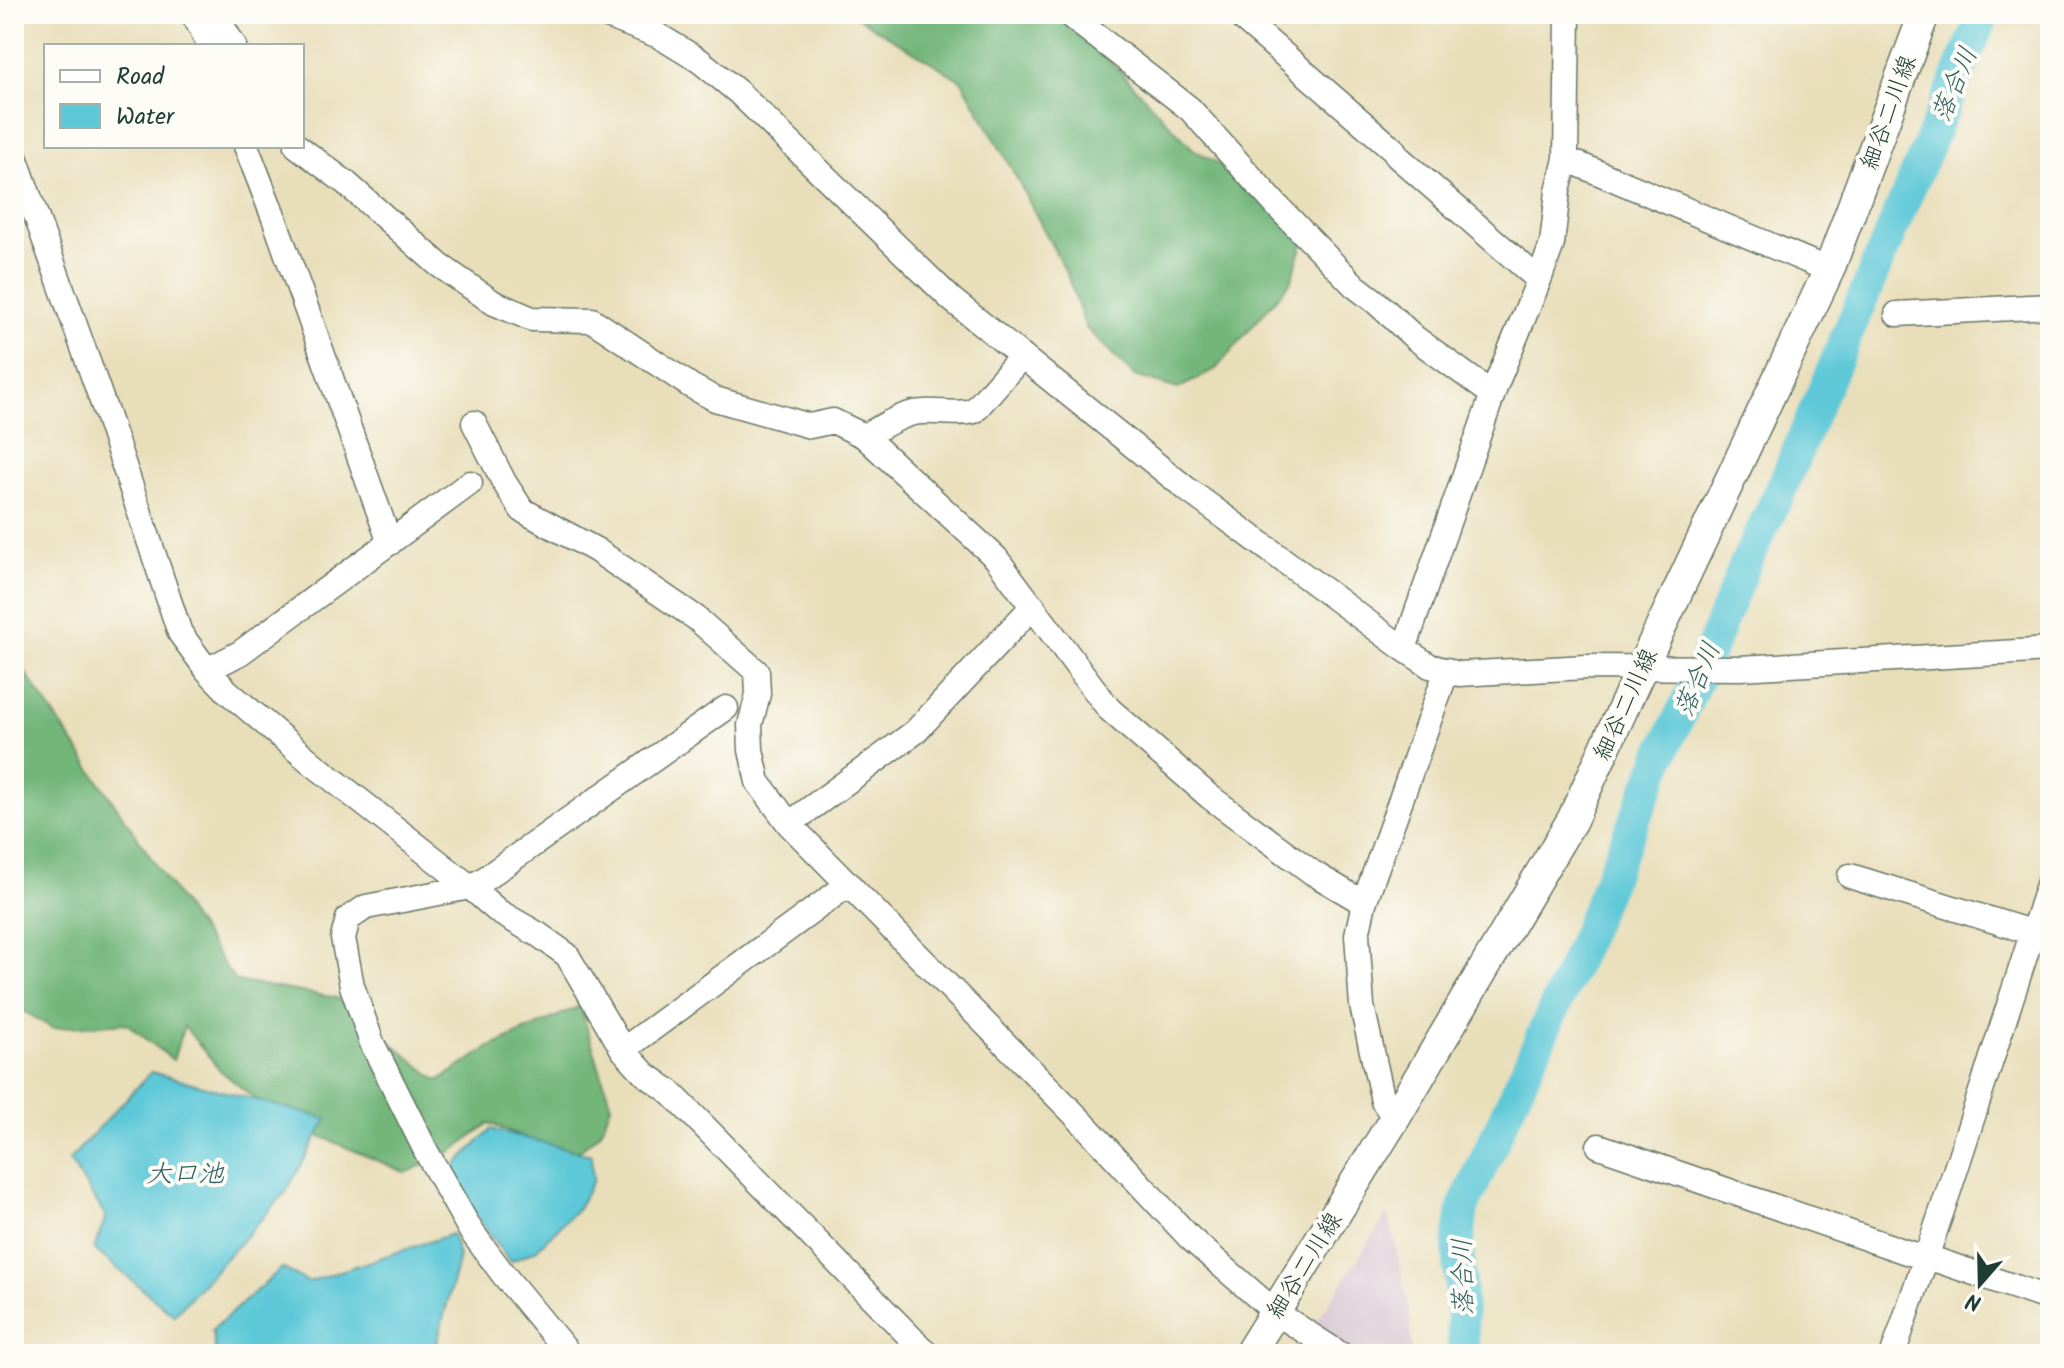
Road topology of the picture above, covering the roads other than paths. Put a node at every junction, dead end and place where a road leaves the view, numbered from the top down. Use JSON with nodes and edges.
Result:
{"nodes":[{"id":1,"x":193,"y":14,"type":"edge"},
{"id":2,"x":215,"y":14,"type":"edge"},
{"id":3,"x":602,"y":14,"type":"edge"},
{"id":4,"x":1068,"y":14,"type":"edge"},
{"id":5,"x":1237,"y":14,"type":"edge"},
{"id":6,"x":1568,"y":14,"type":"edge"},
{"id":7,"x":1924,"y":14,"type":"edge"},
{"id":8,"x":210,"y":44,"type":"edge"},
{"id":9,"x":233,"y":44,"type":"edge"},
{"id":10,"x":247,"y":148,"type":"edge"},
{"id":11,"x":300,"y":148,"type":"edge"},
{"id":12,"x":14,"y":154,"type":"edge"},
{"id":13,"x":1566,"y":159,"type":"junction"},
{"id":14,"x":1829,"y":270,"type":"junction"},
{"id":15,"x":1539,"y":280,"type":"junction"},
{"id":16,"x":2050,"y":306,"type":"edge"},
{"id":17,"x":1897,"y":314,"type":"dead end"},
{"id":18,"x":1022,"y":356,"type":"junction"},
{"id":19,"x":1492,"y":394,"type":"junction"},
{"id":20,"x":474,"y":423,"type":"dead end"},
{"id":21,"x":864,"y":436,"type":"junction"},
{"id":22,"x":470,"y":483,"type":"dead end"},
{"id":23,"x":390,"y":543,"type":"junction"},
{"id":24,"x":1033,"y":606,"type":"junction"},
{"id":25,"x":1404,"y":649,"type":"junction"},
{"id":26,"x":2050,"y":650,"type":"edge"},
{"id":27,"x":1653,"y":667,"type":"junction"},
{"id":28,"x":207,"y":670,"type":"junction"},
{"id":29,"x":1447,"y":670,"type":"junction"},
{"id":30,"x":726,"y":708,"type":"dead end"},
{"id":31,"x":789,"y":824,"type":"junction"},
{"id":32,"x":1850,"y":876,"type":"dead end"},
{"id":33,"x":2050,"y":879,"type":"edge"},
{"id":34,"x":849,"y":884,"type":"junction"},
{"id":35,"x":470,"y":887,"type":"junction"},
{"id":36,"x":1364,"y":903,"type":"junction"},
{"id":37,"x":2041,"y":935,"type":"edge"},
{"id":38,"x":623,"y":1050,"type":"junction"},
{"id":39,"x":1395,"y":1118,"type":"junction"},
{"id":40,"x":1599,"y":1146,"type":"dead end"},
{"id":41,"x":1926,"y":1258,"type":"junction"},
{"id":42,"x":2050,"y":1299,"type":"edge"},
{"id":43,"x":1275,"y":1312,"type":"junction"},
{"id":44,"x":569,"y":1354,"type":"edge"},
{"id":45,"x":927,"y":1354,"type":"edge"},
{"id":46,"x":1249,"y":1354,"type":"edge"},
{"id":47,"x":1340,"y":1354,"type":"edge"},
{"id":48,"x":1893,"y":1354,"type":"edge"}],
"edges":[{"from":1,"to":8,"type":"street"},
{"from":2,"to":9,"type":"street"},
{"from":3,"to":18,"type":"street"},
{"from":4,"to":19,"type":"street"},
{"from":5,"to":15,"type":"street"},
{"from":6,"to":13,"type":"street"},
{"from":7,"to":14,"type":"main road","name":"細谷二川線"},
{"from":10,"to":23,"type":"street"},
{"from":11,"to":21,"type":"street"},
{"from":12,"to":28,"type":"street"},
{"from":13,"to":14,"type":"street"},
{"from":13,"to":15,"type":"street"},
{"from":14,"to":27,"type":"main road","name":"細谷二川線"},
{"from":15,"to":19,"type":"street"},
{"from":16,"to":17,"type":"street"},
{"from":18,"to":21,"type":"street"},
{"from":18,"to":25,"type":"street"},
{"from":19,"to":25,"type":"street"},
{"from":20,"to":31,"type":"street"},
{"from":21,"to":24,"type":"street"},
{"from":22,"to":23,"type":"street"},
{"from":23,"to":28,"type":"street"},
{"from":24,"to":31,"type":"street"},
{"from":24,"to":36,"type":"street"},
{"from":25,"to":29,"type":"street"},
{"from":26,"to":27,"type":"street"},
{"from":27,"to":29,"type":"street"},
{"from":27,"to":39,"type":"main road","name":"細谷二川線"},
{"from":28,"to":35,"type":"street"},
{"from":29,"to":36,"type":"street"},
{"from":30,"to":35,"type":"street"},
{"from":31,"to":34,"type":"street"},
{"from":32,"to":37,"type":"street"},
{"from":33,"to":37,"type":"street"},
{"from":34,"to":38,"type":"street"},
{"from":34,"to":43,"type":"street"},
{"from":35,"to":38,"type":"street"},
{"from":35,"to":44,"type":"street"},
{"from":36,"to":39,"type":"street"},
{"from":37,"to":41,"type":"street"},
{"from":38,"to":45,"type":"street"},
{"from":39,"to":43,"type":"main road","name":"細谷二川線"},
{"from":40,"to":41,"type":"street"},
{"from":41,"to":42,"type":"street"},
{"from":41,"to":48,"type":"street"},
{"from":43,"to":46,"type":"main road","name":"細谷二川線"},
{"from":43,"to":47,"type":"street"}]}
